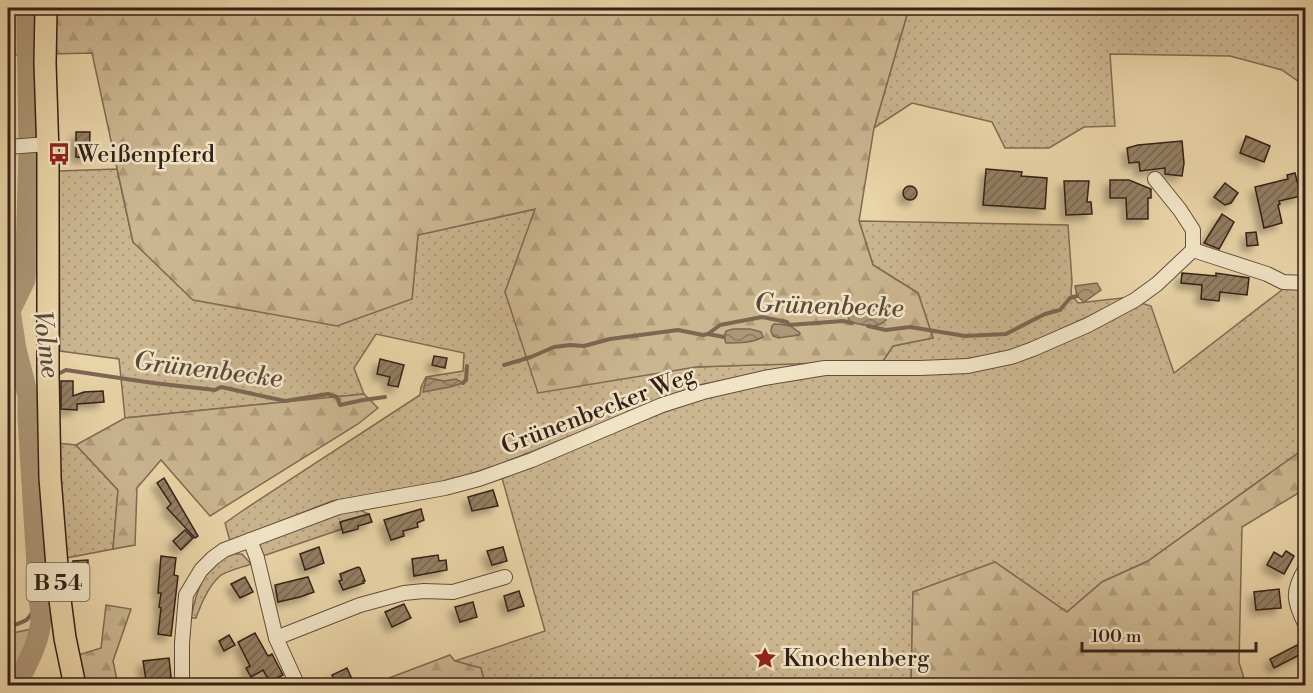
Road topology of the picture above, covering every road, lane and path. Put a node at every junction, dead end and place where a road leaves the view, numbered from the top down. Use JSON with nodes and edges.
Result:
{"nodes":[{"id":1,"x":46,"y":8,"type":"edge"},
{"id":2,"x":42,"y":145,"type":"junction"},
{"id":3,"x":12,"y":146,"type":"edge"},
{"id":4,"x":1155,"y":179,"type":"dead end"},
{"id":5,"x":1192,"y":250,"type":"junction"},
{"id":6,"x":1305,"y":284,"type":"edge"},
{"id":7,"x":250,"y":540,"type":"junction"},
{"id":8,"x":1305,"y":568,"type":"edge"},
{"id":9,"x":505,"y":577,"type":"dead end"},
{"id":10,"x":1305,"y":626,"type":"edge"},
{"id":11,"x":276,"y":638,"type":"junction"},
{"id":12,"x":75,"y":686,"type":"edge"},
{"id":13,"x":182,"y":686,"type":"edge"},
{"id":14,"x":298,"y":686,"type":"edge"}],
"edges":[{"from":1,"to":2,"type":"main road","number":"B 54"},
{"from":2,"to":3,"type":"street"},
{"from":2,"to":12,"type":"main road","number":"B 54"},
{"from":4,"to":5,"type":"street"},
{"from":5,"to":6,"type":"street"},
{"from":5,"to":7,"type":"street","name":"Grünenbecker Weg"},
{"from":7,"to":11,"type":"street"},
{"from":7,"to":13,"type":"street","name":"Grünenbecker Weg"},
{"from":8,"to":10,"type":"street"},
{"from":9,"to":11,"type":"street"},
{"from":11,"to":14,"type":"street"}]}
